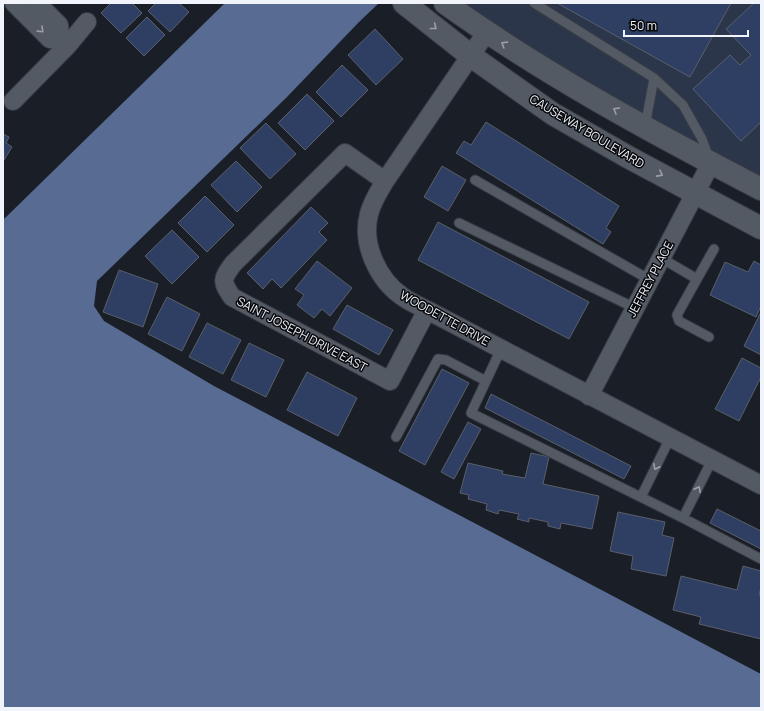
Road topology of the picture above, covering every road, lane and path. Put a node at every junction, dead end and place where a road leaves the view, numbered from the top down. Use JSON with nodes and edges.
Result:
{"nodes":[{"id":1,"x":14,"y":3,"type":"edge"},
{"id":2,"x":37,"y":3,"type":"edge"},
{"id":3,"x":404,"y":3,"type":"edge"},
{"id":4,"x":446,"y":3,"type":"edge"},
{"id":5,"x":534,"y":3,"type":"edge"},
{"id":6,"x":87,"y":22,"type":"dead end"},
{"id":7,"x":486,"y":32,"type":"junction"},
{"id":8,"x":64,"y":42,"type":"junction"},
{"id":9,"x":471,"y":56,"type":"junction"},
{"id":10,"x":654,"y":78,"type":"junction"},
{"id":11,"x":13,"y":101,"type":"dead end"},
{"id":12,"x":645,"y":127,"type":"junction"},
{"id":13,"x":711,"y":163,"type":"junction"},
{"id":14,"x":476,"y":180,"type":"dead end"},
{"id":15,"x":385,"y":181,"type":"junction"},
{"id":16,"x":761,"y":189,"type":"edge"},
{"id":17,"x":695,"y":193,"type":"junction"},
{"id":18,"x":459,"y":223,"type":"dead end"},
{"id":19,"x":761,"y":228,"type":"edge"},
{"id":20,"x":714,"y":249,"type":"dead end"},
{"id":21,"x":661,"y":258,"type":"junction"},
{"id":22,"x":697,"y":279,"type":"junction"},
{"id":23,"x":650,"y":280,"type":"junction"},
{"id":24,"x":635,"y":308,"type":"junction"},
{"id":25,"x":427,"y":310,"type":"junction"},
{"id":26,"x":710,"y":337,"type":"dead end"},
{"id":27,"x":501,"y":349,"type":"junction"},
{"id":28,"x":486,"y":381,"type":"junction"},
{"id":29,"x":589,"y":396,"type":"junction"},
{"id":30,"x":396,"y":437,"type":"dead end"},
{"id":31,"x":670,"y":438,"type":"junction"},
{"id":32,"x":712,"y":460,"type":"junction"},
{"id":33,"x":761,"y":485,"type":"edge"},
{"id":34,"x":641,"y":497,"type":"junction"},
{"id":35,"x":683,"y":518,"type":"junction"},
{"id":36,"x":761,"y":559,"type":"edge"}],
"edges":[{"from":1,"to":8,"type":"street","one_way":true},
{"from":2,"to":8,"type":"street"},
{"from":3,"to":9,"type":"street","name":"CAUSEWAY BOULEVARD","one_way":true},
{"from":4,"to":7,"type":"street"},
{"from":5,"to":10,"type":"lane"},
{"from":6,"to":8,"type":"street"},
{"from":7,"to":9,"type":"street","name":"WOODETTE DRIVE"},
{"from":12,"to":7,"type":"street","one_way":true},
{"from":8,"to":11,"type":"street"},
{"from":9,"to":15,"type":"street","name":"WOODETTE DRIVE"},
{"from":9,"to":17,"type":"street","name":"CAUSEWAY BOULEVARD","one_way":true},
{"from":10,"to":12,"type":"lane"},
{"from":10,"to":13,"type":"lane"},
{"from":12,"to":13,"type":"street"},
{"from":13,"to":16,"type":"street"},
{"from":13,"to":17,"type":"street","name":"JEFFREY PLACE"},
{"from":14,"to":23,"type":"lane"},
{"from":15,"to":25,"type":"street","name":"WOODETTE DRIVE"},
{"from":15,"to":25,"type":"street","name":"SAINT JOSEPH DRIVE EAST"},
{"from":17,"to":19,"type":"street","name":"CAUSEWAY BOULEVARD"},
{"from":17,"to":21,"type":"street","name":"JEFFREY PLACE"},
{"from":18,"to":24,"type":"lane"},
{"from":20,"to":22,"type":"lane"},
{"from":21,"to":22,"type":"lane"},
{"from":21,"to":23,"type":"street","name":"JEFFREY PLACE"},
{"from":22,"to":26,"type":"lane"},
{"from":23,"to":24,"type":"street","name":"JEFFREY PLACE"},
{"from":24,"to":29,"type":"street","name":"JEFFREY PLACE"},
{"from":25,"to":27,"type":"street","name":"WOODETTE DRIVE"},
{"from":27,"to":28,"type":"lane"},
{"from":27,"to":29,"type":"street","name":"WOODETTE DRIVE"},
{"from":28,"to":30,"type":"lane"},
{"from":28,"to":34,"type":"lane"},
{"from":29,"to":31,"type":"street","name":"WOODETTE DRIVE"},
{"from":31,"to":32,"type":"street","name":"WOODETTE DRIVE"},
{"from":31,"to":34,"type":"lane","one_way":true},
{"from":32,"to":33,"type":"street","name":"WOODETTE DRIVE"},
{"from":35,"to":32,"type":"lane","one_way":true},
{"from":34,"to":35,"type":"lane"},
{"from":35,"to":36,"type":"lane"}]}
